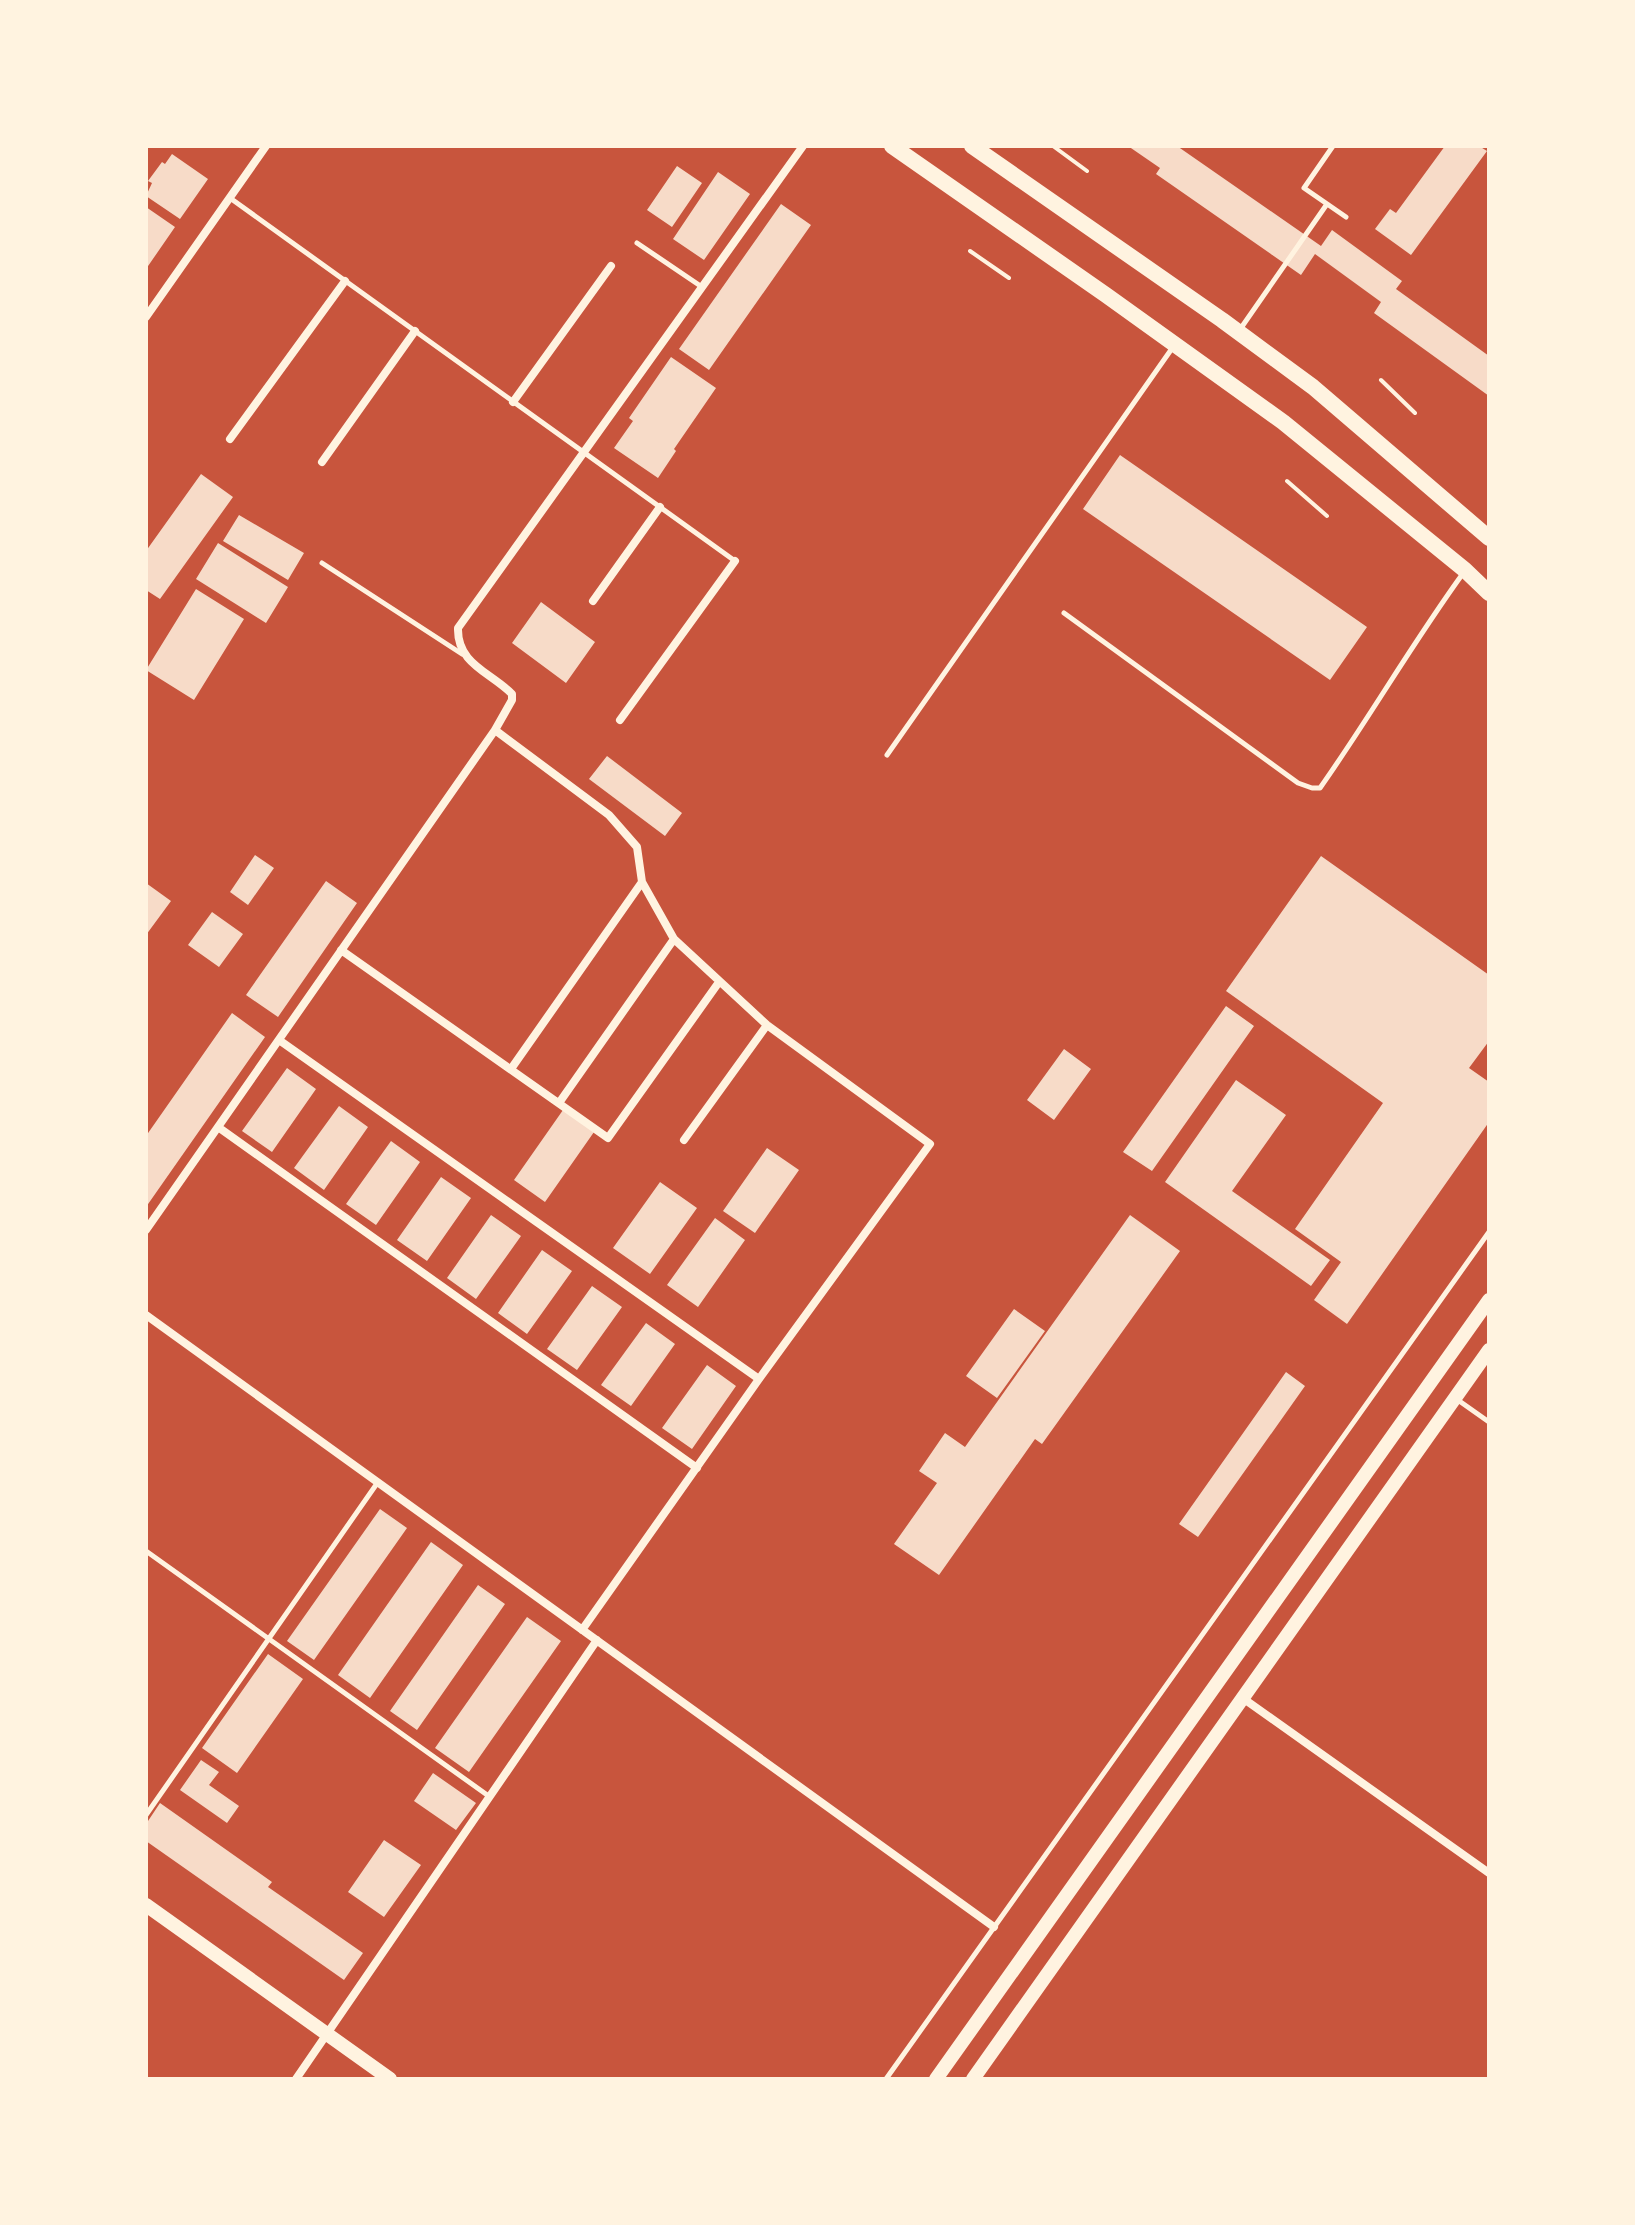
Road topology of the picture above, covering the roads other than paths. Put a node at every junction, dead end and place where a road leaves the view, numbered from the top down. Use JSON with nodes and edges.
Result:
{"nodes":[{"id":1,"x":266,"y":146,"type":"edge"},
{"id":2,"x":803,"y":146,"type":"edge"},
{"id":3,"x":892,"y":146,"type":"edge"},
{"id":4,"x":972,"y":146,"type":"edge"},
{"id":5,"x":1333,"y":146,"type":"edge"},
{"id":6,"x":230,"y":198,"type":"junction"},
{"id":7,"x":1327,"y":204,"type":"junction"},
{"id":8,"x":1346,"y":217,"type":"dead end"},
{"id":9,"x":637,"y":243,"type":"dead end"},
{"id":10,"x":611,"y":266,"type":"dead end"},
{"id":11,"x":345,"y":281,"type":"junction"},
{"id":12,"x":702,"y":287,"type":"junction"},
{"id":13,"x":146,"y":317,"type":"edge"},
{"id":14,"x":415,"y":331,"type":"junction"},
{"id":15,"x":1238,"y":332,"type":"junction"},
{"id":16,"x":1175,"y":344,"type":"junction"},
{"id":17,"x":513,"y":402,"type":"junction"},
{"id":18,"x":230,"y":439,"type":"dead end"},
{"id":19,"x":584,"y":452,"type":"junction"},
{"id":20,"x":322,"y":462,"type":"dead end"},
{"id":21,"x":660,"y":507,"type":"junction"},
{"id":22,"x":1489,"y":538,"type":"edge"},
{"id":23,"x":735,"y":561,"type":"joint"},
{"id":24,"x":322,"y":563,"type":"dead end"},
{"id":25,"x":1465,"y":570,"type":"junction"},
{"id":26,"x":1489,"y":593,"type":"edge"},
{"id":27,"x":593,"y":601,"type":"dead end"},
{"id":28,"x":1064,"y":613,"type":"dead end"},
{"id":29,"x":465,"y":655,"type":"junction"},
{"id":30,"x":620,"y":720,"type":"dead end"},
{"id":31,"x":495,"y":730,"type":"junction"},
{"id":32,"x":887,"y":755,"type":"dead end"},
{"id":33,"x":642,"y":882,"type":"junction"},
{"id":34,"x":674,"y":939,"type":"junction"},
{"id":35,"x":341,"y":950,"type":"junction"},
{"id":36,"x":719,"y":982,"type":"junction"},
{"id":37,"x":767,"y":1025,"type":"junction"},
{"id":38,"x":279,"y":1040,"type":"junction"},
{"id":39,"x":511,"y":1069,"type":"junction"},
{"id":40,"x":559,"y":1103,"type":"junction"},
{"id":41,"x":218,"y":1127,"type":"junction"},
{"id":42,"x":684,"y":1140,"type":"dead end"},
{"id":43,"x":146,"y":1230,"type":"edge"},
{"id":44,"x":1489,"y":1232,"type":"edge"},
{"id":45,"x":1489,"y":1300,"type":"edge"},
{"id":46,"x":146,"y":1315,"type":"edge"},
{"id":47,"x":1489,"y":1350,"type":"edge"},
{"id":48,"x":759,"y":1379,"type":"junction"},
{"id":49,"x":1454,"y":1398,"type":"junction"},
{"id":50,"x":1489,"y":1422,"type":"edge"},
{"id":51,"x":697,"y":1468,"type":"junction"},
{"id":52,"x":378,"y":1482,"type":"junction"},
{"id":53,"x":146,"y":1551,"type":"edge"},
{"id":54,"x":582,"y":1630,"type":"junction"},
{"id":55,"x":269,"y":1639,"type":"junction"},
{"id":56,"x":597,"y":1640,"type":"junction"},
{"id":57,"x":1244,"y":1699,"type":"junction"},
{"id":58,"x":490,"y":1798,"type":"junction"},
{"id":59,"x":146,"y":1815,"type":"edge"},
{"id":60,"x":1489,"y":1873,"type":"edge"},
{"id":61,"x":146,"y":1905,"type":"edge"},
{"id":62,"x":994,"y":1927,"type":"junction"},
{"id":63,"x":328,"y":2034,"type":"junction"},
{"id":64,"x":296,"y":2079,"type":"edge"},
{"id":65,"x":390,"y":2079,"type":"edge"},
{"id":66,"x":886,"y":2079,"type":"edge"},
{"id":67,"x":936,"y":2079,"type":"edge"},
{"id":68,"x":973,"y":2079,"type":"edge"}],
"edges":[{"from":1,"to":6,"type":"street"},
{"from":2,"to":12,"type":"street"},
{"from":3,"to":16,"type":"main road"},
{"from":4,"to":15,"type":"main road"},
{"from":5,"to":7,"type":"lane"},
{"from":6,"to":11,"type":"lane"},
{"from":6,"to":13,"type":"street"},
{"from":7,"to":8,"type":"lane"},
{"from":7,"to":15,"type":"lane"},
{"from":9,"to":12,"type":"lane"},
{"from":10,"to":17,"type":"street"},
{"from":11,"to":14,"type":"lane"},
{"from":11,"to":18,"type":"street"},
{"from":12,"to":19,"type":"street"},
{"from":14,"to":17,"type":"lane"},
{"from":14,"to":20,"type":"street"},
{"from":15,"to":22,"type":"main road"},
{"from":16,"to":25,"type":"main road"},
{"from":16,"to":32,"type":"lane"},
{"from":17,"to":19,"type":"lane"},
{"from":19,"to":21,"type":"lane"},
{"from":19,"to":29,"type":"street"},
{"from":21,"to":23,"type":"lane"},
{"from":21,"to":27,"type":"street"},
{"from":23,"to":30,"type":"street"},
{"from":24,"to":29,"type":"lane"},
{"from":25,"to":26,"type":"main road"},
{"from":25,"to":28,"type":"lane"},
{"from":29,"to":31,"type":"street"},
{"from":31,"to":33,"type":"street"},
{"from":31,"to":35,"type":"street"},
{"from":33,"to":34,"type":"street"},
{"from":33,"to":39,"type":"street"},
{"from":34,"to":36,"type":"street"},
{"from":34,"to":40,"type":"street"},
{"from":35,"to":38,"type":"street"},
{"from":35,"to":39,"type":"street"},
{"from":36,"to":37,"type":"street"},
{"from":36,"to":40,"type":"street"},
{"from":37,"to":42,"type":"street"},
{"from":37,"to":48,"type":"street"},
{"from":38,"to":41,"type":"street"},
{"from":38,"to":48,"type":"street"},
{"from":39,"to":40,"type":"street"},
{"from":41,"to":43,"type":"street"},
{"from":41,"to":51,"type":"street"},
{"from":44,"to":62,"type":"lane"},
{"from":45,"to":67,"type":"main road"},
{"from":46,"to":52,"type":"street"},
{"from":47,"to":49,"type":"main road"},
{"from":48,"to":51,"type":"street"},
{"from":49,"to":50,"type":"lane"},
{"from":49,"to":57,"type":"main road"},
{"from":51,"to":54,"type":"street"},
{"from":52,"to":54,"type":"street"},
{"from":52,"to":55,"type":"lane"},
{"from":53,"to":55,"type":"lane"},
{"from":54,"to":56,"type":"street"},
{"from":55,"to":58,"type":"lane"},
{"from":55,"to":59,"type":"lane"},
{"from":56,"to":58,"type":"street"},
{"from":56,"to":62,"type":"street"},
{"from":57,"to":60,"type":"street"},
{"from":57,"to":68,"type":"main road"},
{"from":58,"to":63,"type":"street"},
{"from":61,"to":63,"type":"main road"},
{"from":62,"to":66,"type":"lane"},
{"from":63,"to":64,"type":"street"},
{"from":63,"to":65,"type":"main road"}]}
